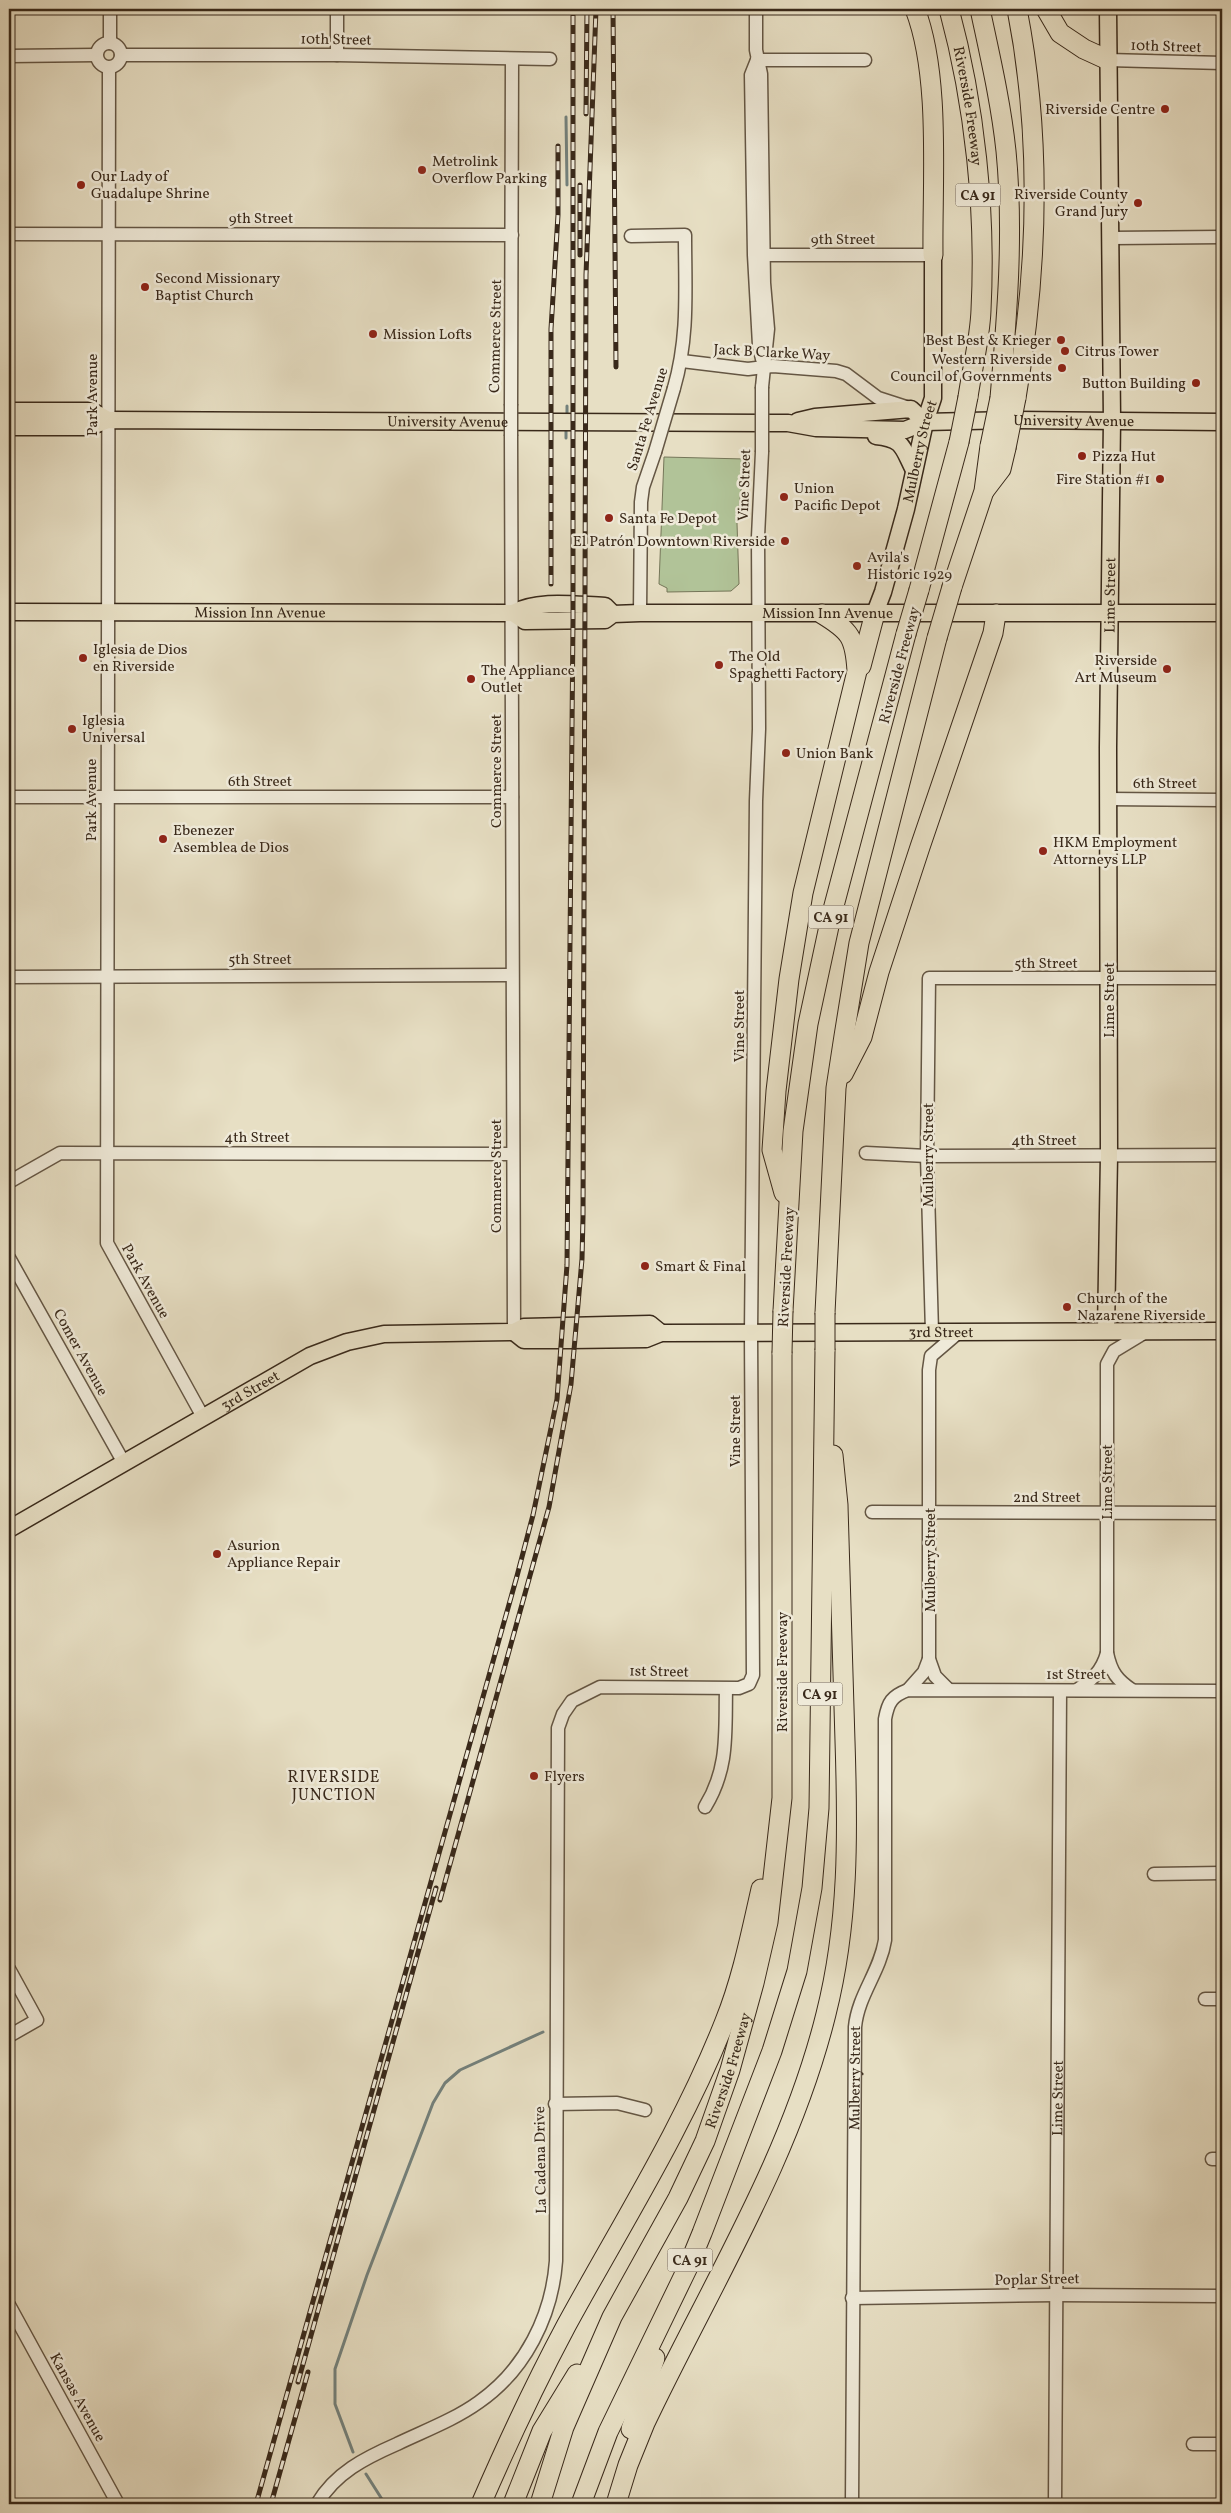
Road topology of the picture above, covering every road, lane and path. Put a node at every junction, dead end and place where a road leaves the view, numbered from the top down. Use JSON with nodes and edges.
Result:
{"nodes":[{"id":1,"x":110,"y":9,"type":"edge"},
{"id":2,"x":337,"y":9,"type":"edge"},
{"id":3,"x":756,"y":9,"type":"edge"},
{"id":4,"x":915,"y":9,"type":"edge"},
{"id":5,"x":980,"y":9,"type":"edge"},
{"id":6,"x":1017,"y":9,"type":"edge"},
{"id":7,"x":1046,"y":9,"type":"edge"},
{"id":8,"x":1108,"y":9,"type":"edge"},
{"id":9,"x":949,"y":11,"type":"edge"},
{"id":10,"x":110,"y":43,"type":"junction"},
{"id":11,"x":96,"y":55,"type":"junction"},
{"id":12,"x":121,"y":55,"type":"junction"},
{"id":13,"x":337,"y":55,"type":"junction"},
{"id":14,"x":9,"y":56,"type":"edge"},
{"id":15,"x":512,"y":59,"type":"junction"},
{"id":16,"x":550,"y":60,"type":"dead end"},
{"id":17,"x":757,"y":60,"type":"junction"},
{"id":18,"x":865,"y":60,"type":"dead end"},
{"id":19,"x":1108,"y":60,"type":"junction"},
{"id":20,"x":1222,"y":63,"type":"edge"},
{"id":21,"x":109,"y":68,"type":"junction"},
{"id":22,"x":9,"y":234,"type":"edge"},
{"id":23,"x":108,"y":234,"type":"junction"},
{"id":24,"x":512,"y":235,"type":"junction"},
{"id":25,"x":631,"y":236,"type":"dead end"},
{"id":26,"x":1222,"y":237,"type":"edge"},
{"id":27,"x":1112,"y":238,"type":"junction"},
{"id":28,"x":759,"y":255,"type":"junction"},
{"id":29,"x":932,"y":255,"type":"junction"},
{"id":30,"x":682,"y":361,"type":"junction"},
{"id":31,"x":763,"y":367,"type":"junction"},
{"id":32,"x":1008,"y":398,"type":"junction"},
{"id":33,"x":911,"y":409,"type":"junction"},
{"id":34,"x":9,"y":411,"type":"edge"},
{"id":35,"x":108,"y":420,"type":"junction"},
{"id":36,"x":1112,"y":420,"type":"junction"},
{"id":37,"x":925,"y":422,"type":"junction"},
{"id":38,"x":1222,"y":422,"type":"edge"},
{"id":39,"x":788,"y":423,"type":"junction"},
{"id":40,"x":9,"y":426,"type":"edge"},
{"id":41,"x":856,"y":428,"type":"junction"},
{"id":42,"x":914,"y":470,"type":"junction"},
{"id":43,"x":9,"y":612,"type":"edge"},
{"id":44,"x":108,"y":612,"type":"junction"},
{"id":45,"x":513,"y":613,"type":"junction"},
{"id":46,"x":640,"y":613,"type":"junction"},
{"id":47,"x":874,"y":613,"type":"junction"},
{"id":48,"x":1110,"y":613,"type":"junction"},
{"id":49,"x":1222,"y":613,"type":"edge"},
{"id":50,"x":758,"y":614,"type":"junction"},
{"id":51,"x":822,"y":614,"type":"junction"},
{"id":52,"x":996,"y":614,"type":"junction"},
{"id":53,"x":857,"y":672,"type":"junction"},
{"id":54,"x":9,"y":797,"type":"edge"},
{"id":55,"x":512,"y":797,"type":"junction"},
{"id":56,"x":107,"y":798,"type":"junction"},
{"id":57,"x":1108,"y":799,"type":"junction"},
{"id":58,"x":1222,"y":800,"type":"edge"},
{"id":59,"x":107,"y":975,"type":"junction"},
{"id":60,"x":512,"y":975,"type":"junction"},
{"id":61,"x":9,"y":977,"type":"edge"},
{"id":62,"x":929,"y":978,"type":"joint"},
{"id":63,"x":1222,"y":978,"type":"edge"},
{"id":64,"x":1109,"y":980,"type":"junction"},
{"id":65,"x":836,"y":1088,"type":"junction"},
{"id":66,"x":106,"y":1153,"type":"junction"},
{"id":67,"x":512,"y":1154,"type":"junction"},
{"id":68,"x":866,"y":1154,"type":"dead end"},
{"id":69,"x":1222,"y":1155,"type":"edge"},
{"id":70,"x":927,"y":1156,"type":"junction"},
{"id":71,"x":1109,"y":1156,"type":"junction"},
{"id":72,"x":9,"y":1182,"type":"edge"},
{"id":73,"x":788,"y":1207,"type":"junction"},
{"id":74,"x":9,"y":1258,"type":"edge"},
{"id":75,"x":1106,"y":1331,"type":"junction"},
{"id":76,"x":1147,"y":1331,"type":"junction"},
{"id":77,"x":1222,"y":1331,"type":"edge"},
{"id":78,"x":514,"y":1332,"type":"junction"},
{"id":79,"x":932,"y":1332,"type":"junction"},
{"id":80,"x":959,"y":1332,"type":"junction"},
{"id":81,"x":751,"y":1334,"type":"junction"},
{"id":82,"x":825,"y":1374,"type":"junction"},
{"id":83,"x":203,"y":1417,"type":"junction"},
{"id":84,"x":124,"y":1463,"type":"junction"},
{"id":85,"x":872,"y":1512,"type":"dead end"},
{"id":86,"x":1108,"y":1512,"type":"junction"},
{"id":87,"x":1222,"y":1513,"type":"edge"},
{"id":88,"x":930,"y":1514,"type":"junction"},
{"id":89,"x":9,"y":1529,"type":"edge"},
{"id":90,"x":1107,"y":1653,"type":"junction"},
{"id":91,"x":930,"y":1659,"type":"junction"},
{"id":92,"x":749,"y":1684,"type":"joint"},
{"id":93,"x":726,"y":1689,"type":"junction"},
{"id":94,"x":948,"y":1689,"type":"junction"},
{"id":95,"x":908,"y":1690,"type":"junction"},
{"id":96,"x":1077,"y":1690,"type":"junction"},
{"id":97,"x":1132,"y":1690,"type":"junction"},
{"id":98,"x":1060,"y":1691,"type":"junction"},
{"id":99,"x":1222,"y":1692,"type":"edge"},
{"id":100,"x":572,"y":1701,"type":"joint"},
{"id":101,"x":782,"y":1798,"type":"junction"},
{"id":102,"x":705,"y":1807,"type":"dead end"},
{"id":103,"x":1222,"y":1873,"type":"edge"},
{"id":104,"x":1154,"y":1874,"type":"dead end"},
{"id":105,"x":9,"y":1969,"type":"edge"},
{"id":106,"x":1205,"y":1999,"type":"dead end"},
{"id":107,"x":1222,"y":1999,"type":"edge"},
{"id":108,"x":9,"y":2036,"type":"edge"},
{"id":109,"x":555,"y":2104,"type":"junction"},
{"id":110,"x":645,"y":2110,"type":"dead end"},
{"id":111,"x":688,"y":2267,"type":"junction"},
{"id":112,"x":1056,"y":2295,"type":"junction"},
{"id":113,"x":1222,"y":2296,"type":"edge"},
{"id":114,"x":852,"y":2298,"type":"junction"},
{"id":115,"x":9,"y":2305,"type":"edge"},
{"id":116,"x":612,"y":2317,"type":"junction"},
{"id":117,"x":1193,"y":2444,"type":"dead end"},
{"id":118,"x":1222,"y":2444,"type":"edge"},
{"id":119,"x":118,"y":2504,"type":"edge"},
{"id":120,"x":317,"y":2504,"type":"edge"},
{"id":121,"x":481,"y":2504,"type":"edge"},
{"id":122,"x":513,"y":2504,"type":"edge"},
{"id":123,"x":540,"y":2504,"type":"edge"},
{"id":124,"x":582,"y":2504,"type":"edge"},
{"id":125,"x":608,"y":2504,"type":"edge"},
{"id":126,"x":616,"y":2504,"type":"edge"},
{"id":127,"x":852,"y":2504,"type":"edge"},
{"id":128,"x":1055,"y":2504,"type":"edge"}],
"edges":[{"from":1,"to":10,"type":"street"},
{"from":2,"to":13,"type":"street"},
{"from":3,"to":17,"type":"street","name":"Vine Street"},
{"from":4,"to":29,"type":"highway"},
{"from":5,"to":32,"type":"highway","name":"Riverside Freeway","number":"CA 91"},
{"from":6,"to":32,"type":"highway"},
{"from":7,"to":19,"type":"highway"},
{"from":8,"to":19,"type":"main road","name":"Lime Street"},
{"from":9,"to":73,"type":"highway","name":"Riverside Freeway","number":"CA 91","bridge":true},
{"from":10,"to":11,"type":"street"},
{"from":10,"to":12,"type":"street"},
{"from":11,"to":14,"type":"street"},
{"from":11,"to":21,"type":"street"},
{"from":12,"to":13,"type":"street","name":"10th Street"},
{"from":12,"to":21,"type":"street"},
{"from":13,"to":15,"type":"street","name":"10th Street"},
{"from":15,"to":16,"type":"street","name":"10th Street"},
{"from":15,"to":24,"type":"street","name":"Commerce Street"},
{"from":17,"to":18,"type":"street"},
{"from":17,"to":28,"type":"street","name":"Vine Street"},
{"from":19,"to":20,"type":"street","name":"10th Street"},
{"from":19,"to":27,"type":"main road","name":"Lime Street"},
{"from":21,"to":23,"type":"street","name":"Park Avenue"},
{"from":22,"to":23,"type":"street","name":"9th Street"},
{"from":23,"to":24,"type":"street","name":"9th Street"},
{"from":23,"to":35,"type":"street","name":"Park Avenue"},
{"from":24,"to":45,"type":"street","name":"Commerce Street","bridge":true},
{"from":25,"to":30,"type":"street","name":"Santa Fe Avenue"},
{"from":26,"to":27,"type":"street"},
{"from":27,"to":36,"type":"main road","name":"Lime Street"},
{"from":28,"to":29,"type":"street","name":"9th Street"},
{"from":28,"to":31,"type":"street","name":"Vine Street"},
{"from":29,"to":37,"type":"main road","name":"Mulberry Street"},
{"from":30,"to":31,"type":"street","name":"Jack B Clarke Way"},
{"from":30,"to":46,"type":"street","name":"Santa Fe Avenue","bridge":true},
{"from":31,"to":33,"type":"street","name":"Jack B Clarke Way"},
{"from":31,"to":50,"type":"street","name":"Vine Street","bridge":true},
{"from":32,"to":65,"type":"highway","name":"Riverside Freeway","number":"CA 91","bridge":true},
{"from":33,"to":37,"type":"main road"},
{"from":33,"to":39,"type":"main road","name":"University Avenue"},
{"from":34,"to":35,"type":"main road","name":"University Avenue"},
{"from":35,"to":39,"type":"main road","name":"University Avenue"},
{"from":35,"to":40,"type":"main road","name":"University Avenue"},
{"from":35,"to":44,"type":"street","name":"Park Avenue"},
{"from":36,"to":37,"type":"main road","name":"University Avenue"},
{"from":36,"to":38,"type":"main road","name":"University Avenue"},
{"from":36,"to":48,"type":"main road","name":"Lime Street"},
{"from":37,"to":41,"type":"main road","name":"University Avenue"},
{"from":37,"to":42,"type":"main road","name":"Mulberry Street"},
{"from":39,"to":41,"type":"main road","name":"University Avenue"},
{"from":41,"to":42,"type":"main road"},
{"from":42,"to":47,"type":"main road","name":"Mulberry Street"},
{"from":43,"to":44,"type":"main road","name":"Mission Inn Avenue"},
{"from":44,"to":45,"type":"main road","name":"Mission Inn Avenue"},
{"from":44,"to":56,"type":"street","name":"Park Avenue"},
{"from":45,"to":46,"type":"main road","name":"Mission Inn Avenue"},
{"from":45,"to":55,"type":"street","name":"Commerce Street"},
{"from":46,"to":50,"type":"main road","name":"Mission Inn Avenue"},
{"from":47,"to":51,"type":"main road","name":"Mission Inn Avenue"},
{"from":47,"to":52,"type":"main road","name":"Mission Inn Avenue"},
{"from":47,"to":53,"type":"highway"},
{"from":48,"to":49,"type":"main road","name":"Mission Inn Avenue"},
{"from":48,"to":52,"type":"main road","name":"Mission Inn Avenue"},
{"from":48,"to":57,"type":"main road","name":"Lime Street"},
{"from":50,"to":51,"type":"main road","name":"Mission Inn Avenue"},
{"from":50,"to":81,"type":"street","name":"Vine Street"},
{"from":51,"to":53,"type":"highway"},
{"from":52,"to":65,"type":"highway"},
{"from":53,"to":73,"type":"highway"},
{"from":54,"to":56,"type":"street","name":"6th Street"},
{"from":55,"to":56,"type":"street","name":"6th Street"},
{"from":55,"to":60,"type":"street","name":"Commerce Street"},
{"from":56,"to":59,"type":"street","name":"Park Avenue"},
{"from":57,"to":58,"type":"street","name":"6th Street"},
{"from":57,"to":64,"type":"main road","name":"Lime Street"},
{"from":59,"to":60,"type":"street","name":"5th Street"},
{"from":59,"to":61,"type":"street","name":"5th Street"},
{"from":59,"to":66,"type":"street","name":"Park Avenue"},
{"from":60,"to":67,"type":"street","name":"Commerce Street"},
{"from":62,"to":64,"type":"street","name":"5th Street"},
{"from":62,"to":70,"type":"street","name":"Mulberry Street"},
{"from":63,"to":64,"type":"street","name":"5th Street"},
{"from":64,"to":71,"type":"main road","name":"Lime Street"},
{"from":65,"to":82,"type":"highway","name":"Riverside Freeway","number":"CA 91","bridge":true},
{"from":66,"to":67,"type":"street","name":"4th Street"},
{"from":66,"to":72,"type":"street","name":"4th Street"},
{"from":66,"to":83,"type":"street","name":"Park Avenue"},
{"from":67,"to":78,"type":"street","name":"Commerce Street"},
{"from":68,"to":70,"type":"street","name":"4th Street"},
{"from":69,"to":71,"type":"street","name":"4th Street"},
{"from":70,"to":71,"type":"street","name":"4th Street"},
{"from":70,"to":79,"type":"street","name":"Mulberry Street"},
{"from":71,"to":75,"type":"main road","name":"Lime Street"},
{"from":73,"to":101,"type":"highway","name":"Riverside Freeway","number":"CA 91","bridge":true},
{"from":74,"to":84,"type":"street","name":"Comer Avenue"},
{"from":75,"to":76,"type":"main road","name":"3rd Street"},
{"from":75,"to":80,"type":"main road","name":"3rd Street"},
{"from":76,"to":77,"type":"main road","name":"3rd Street"},
{"from":76,"to":86,"type":"street","name":"Lime Street"},
{"from":78,"to":81,"type":"main road","name":"3rd Street"},
{"from":78,"to":83,"type":"main road","name":"3rd Street"},
{"from":79,"to":80,"type":"main road","name":"3rd Street"},
{"from":79,"to":81,"type":"main road","name":"3rd Street"},
{"from":80,"to":88,"type":"street","name":"Mulberry Street"},
{"from":81,"to":92,"type":"street","name":"Vine Street"},
{"from":82,"to":111,"type":"highway","name":"Riverside Freeway","number":"CA 91"},
{"from":82,"to":126,"type":"highway"},
{"from":83,"to":84,"type":"main road","name":"3rd Street"},
{"from":84,"to":89,"type":"main road","name":"3rd Street"},
{"from":85,"to":88,"type":"street","name":"2nd Street"},
{"from":86,"to":87,"type":"street","name":"2nd Street"},
{"from":86,"to":88,"type":"street","name":"2nd Street"},
{"from":86,"to":90,"type":"street","name":"Lime Street"},
{"from":88,"to":91,"type":"street","name":"Mulberry Street"},
{"from":90,"to":96,"type":"street"},
{"from":90,"to":97,"type":"street"},
{"from":91,"to":94,"type":"street"},
{"from":91,"to":95,"type":"street","name":"Mulberry Street"},
{"from":92,"to":93,"type":"street","name":"1st Street"},
{"from":93,"to":100,"type":"street","name":"1st Street"},
{"from":93,"to":102,"type":"street"},
{"from":94,"to":95,"type":"street","name":"1st Street"},
{"from":94,"to":98,"type":"street","name":"1st Street"},
{"from":95,"to":114,"type":"street","name":"Mulberry Street"},
{"from":96,"to":97,"type":"street","name":"1st Street"},
{"from":96,"to":98,"type":"street","name":"1st Street"},
{"from":97,"to":99,"type":"street","name":"1st Street"},
{"from":98,"to":112,"type":"street","name":"Lime Street"},
{"from":100,"to":109,"type":"street","name":"La Cadena Drive"},
{"from":101,"to":116,"type":"highway","name":"Riverside Freeway","number":"CA 91"},
{"from":101,"to":121,"type":"highway"},
{"from":103,"to":104,"type":"street"},
{"from":105,"to":108,"type":"street"},
{"from":106,"to":107,"type":"street"},
{"from":109,"to":110,"type":"street"},
{"from":109,"to":120,"type":"street","name":"La Cadena Drive"},
{"from":111,"to":124,"type":"highway","name":"Riverside Freeway","number":"CA 91"},
{"from":111,"to":125,"type":"highway"},
{"from":112,"to":113,"type":"street","name":"Poplar Street"},
{"from":112,"to":114,"type":"street","name":"Poplar Street"},
{"from":112,"to":128,"type":"street","name":"Lime Street"},
{"from":114,"to":127,"type":"street","name":"Mulberry Street"},
{"from":115,"to":119,"type":"street","name":"Kansas Avenue"},
{"from":116,"to":122,"type":"highway"},
{"from":116,"to":123,"type":"highway","name":"Riverside Freeway","number":"CA 91"},
{"from":117,"to":118,"type":"street"}]}
